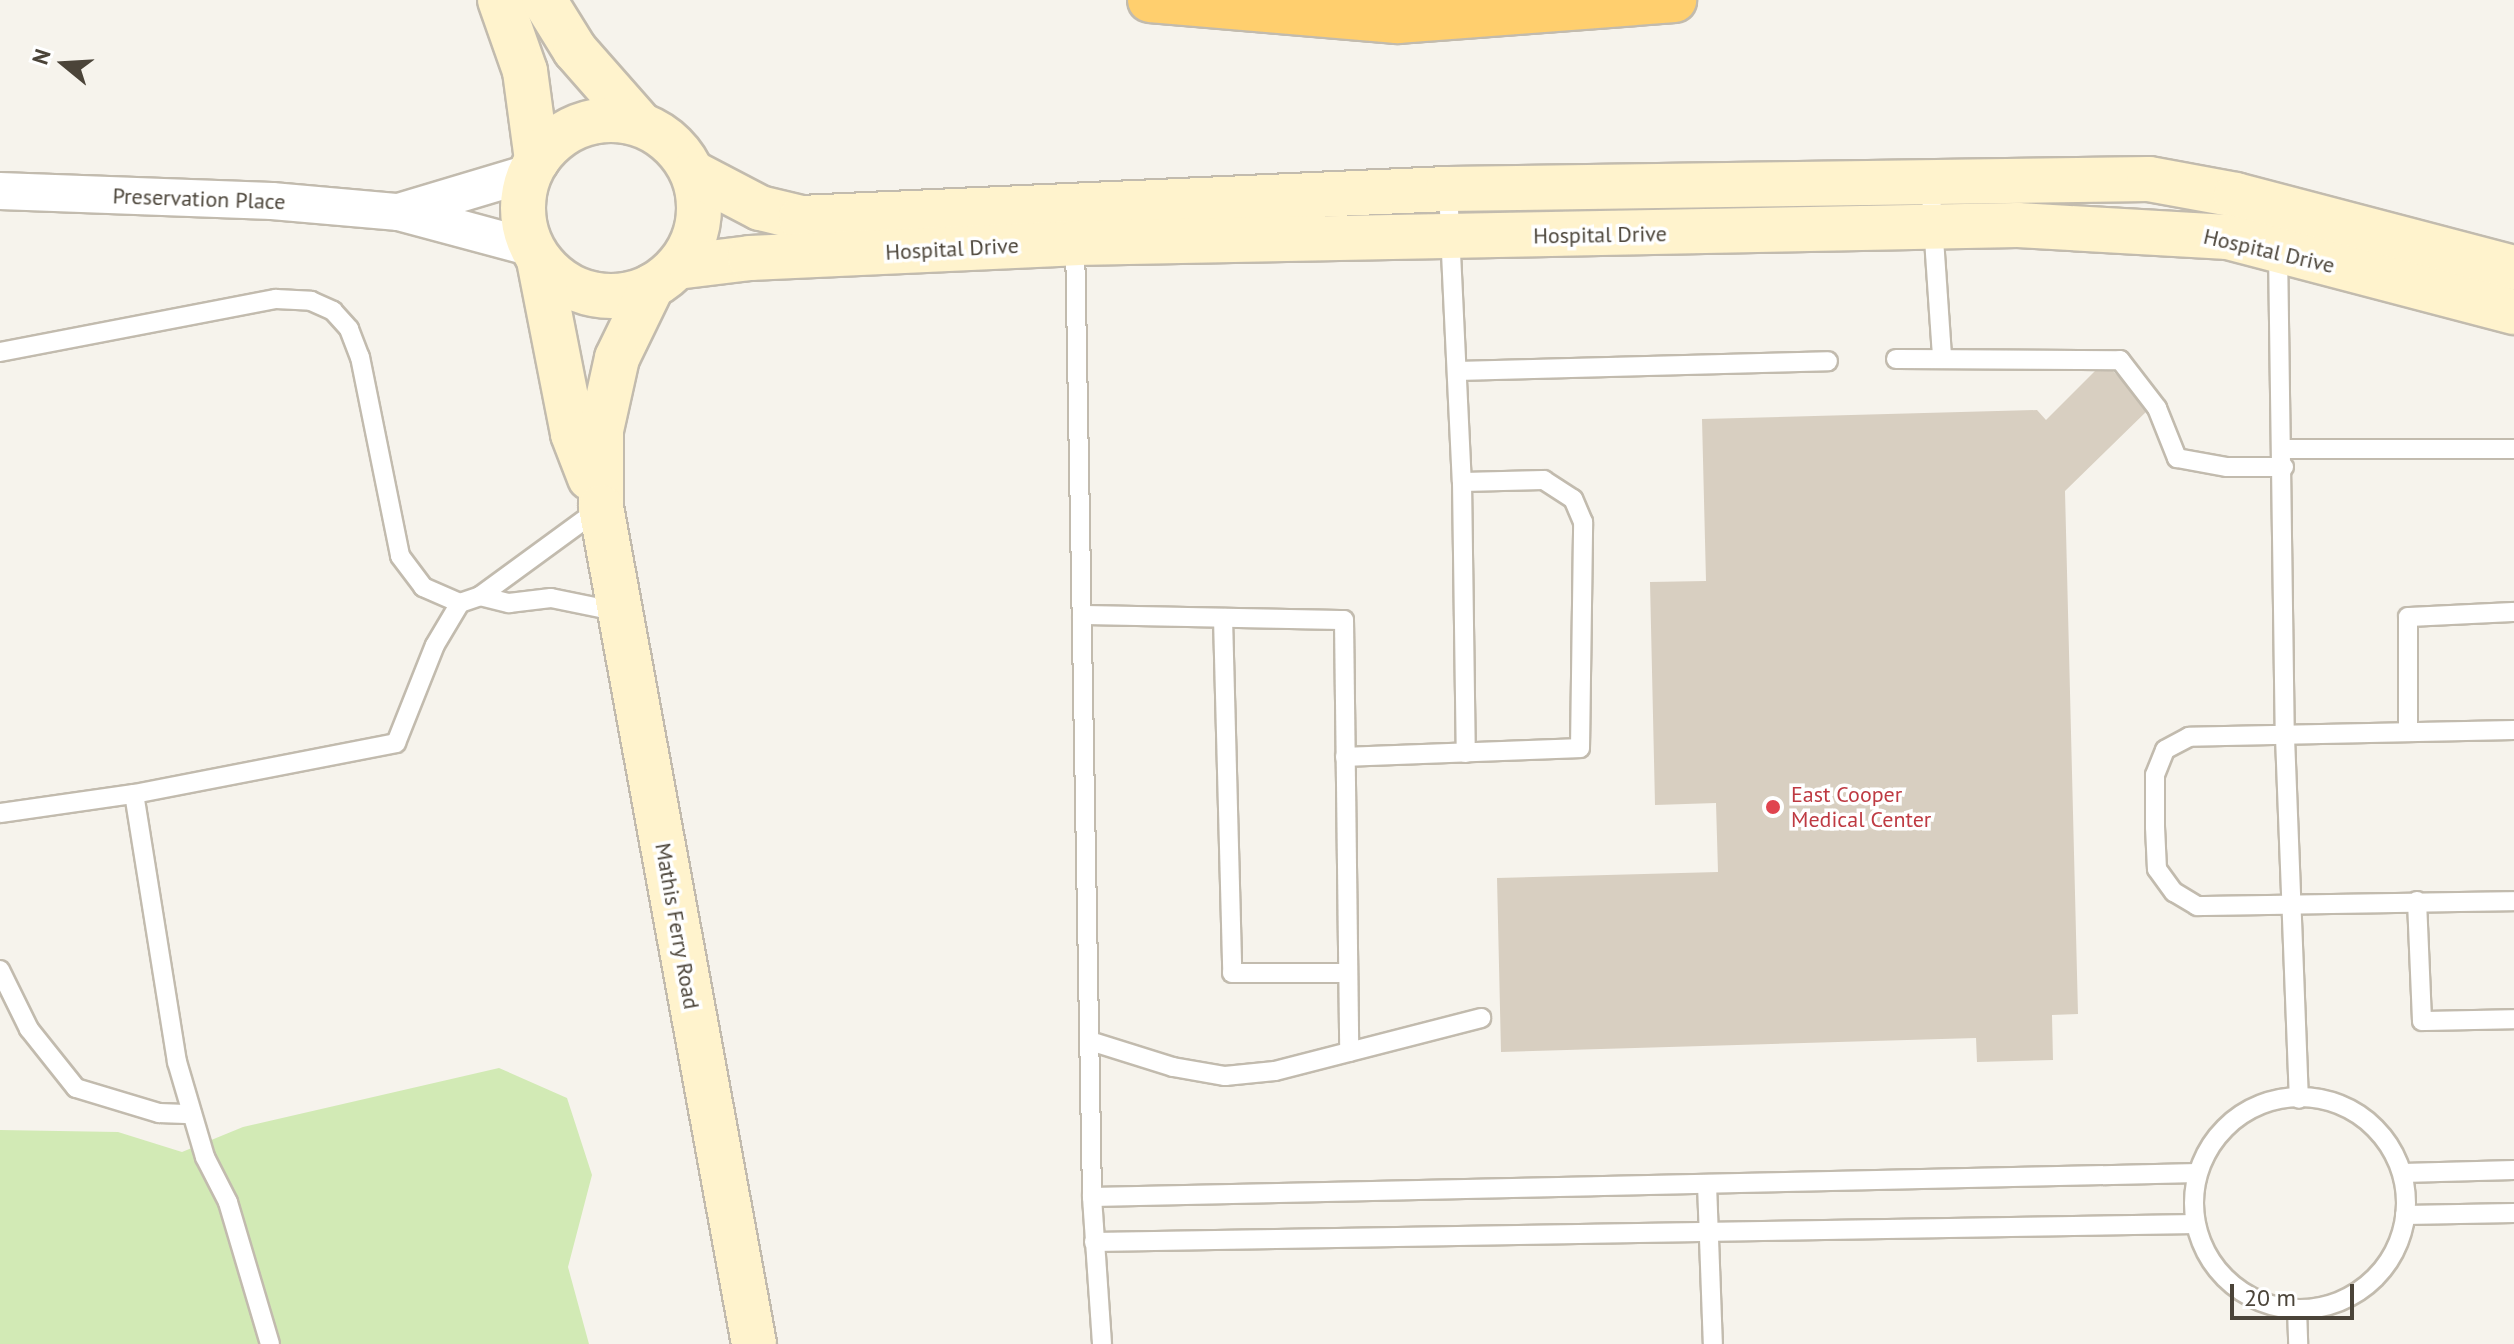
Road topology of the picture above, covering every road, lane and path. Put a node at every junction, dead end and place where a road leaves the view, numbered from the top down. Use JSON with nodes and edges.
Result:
{"nodes":[{"id":1,"x":500,"y":0,"type":"edge"},
{"id":2,"x":544,"y":0,"type":"edge"},
{"id":3,"x":1150,"y":0,"type":"edge"},
{"id":4,"x":1674,"y":0,"type":"edge"},
{"id":5,"x":640,"y":124,"type":"junction"},
{"id":6,"x":533,"y":166,"type":"junction"},
{"id":7,"x":693,"y":173,"type":"junction"},
{"id":8,"x":1930,"y":180,"type":"junction"},
{"id":9,"x":1448,"y":189,"type":"junction"},
{"id":10,"x":0,"y":191,"type":"edge"},
{"id":11,"x":399,"y":212,"type":"junction"},
{"id":12,"x":1074,"y":222,"type":"junction"},
{"id":13,"x":1932,"y":228,"type":"junction"},
{"id":14,"x":2282,"y":229,"type":"junction"},
{"id":15,"x":1451,"y":238,"type":"junction"},
{"id":16,"x":536,"y":254,"type":"junction"},
{"id":17,"x":2514,"y":268,"type":"edge"},
{"id":18,"x":664,"y":277,"type":"junction"},
{"id":19,"x":2514,"y":312,"type":"edge"},
{"id":20,"x":0,"y":352,"type":"edge"},
{"id":21,"x":1942,"y":357,"type":"junction"},
{"id":22,"x":1896,"y":359,"type":"dead end"},
{"id":23,"x":1828,"y":361,"type":"dead end"},
{"id":24,"x":1457,"y":371,"type":"junction"},
{"id":25,"x":2514,"y":449,"type":"edge"},
{"id":26,"x":2283,"y":458,"type":"junction"},
{"id":27,"x":1462,"y":482,"type":"junction"},
{"id":28,"x":601,"y":507,"type":"junction"},
{"id":29,"x":480,"y":596,"type":"junction"},
{"id":30,"x":460,"y":603,"type":"junction"},
{"id":31,"x":620,"y":612,"type":"junction"},
{"id":32,"x":2514,"y":612,"type":"edge"},
{"id":33,"x":1082,"y":615,"type":"junction"},
{"id":34,"x":1223,"y":618,"type":"junction"},
{"id":35,"x":2514,"y":730,"type":"edge"},
{"id":36,"x":2408,"y":732,"type":"junction"},
{"id":37,"x":2285,"y":737,"type":"junction"},
{"id":38,"x":1466,"y":753,"type":"junction"},
{"id":39,"x":1345,"y":757,"type":"junction"},
{"id":40,"x":134,"y":794,"type":"junction"},
{"id":41,"x":0,"y":813,"type":"edge"},
{"id":42,"x":2417,"y":901,"type":"junction"},
{"id":43,"x":2514,"y":901,"type":"edge"},
{"id":44,"x":2291,"y":903,"type":"junction"},
{"id":45,"x":0,"y":970,"type":"edge"},
{"id":46,"x":1348,"y":973,"type":"junction"},
{"id":47,"x":1481,"y":1018,"type":"dead end"},
{"id":48,"x":2514,"y":1019,"type":"edge"},
{"id":49,"x":1090,"y":1041,"type":"junction"},
{"id":50,"x":1349,"y":1052,"type":"junction"},
{"id":51,"x":2299,"y":1099,"type":"junction"},
{"id":52,"x":192,"y":1114,"type":"junction"},
{"id":53,"x":2514,"y":1170,"type":"edge"},
{"id":54,"x":2198,"y":1173,"type":"junction"},
{"id":55,"x":2403,"y":1173,"type":"junction"},
{"id":56,"x":1707,"y":1184,"type":"junction"},
{"id":57,"x":1092,"y":1197,"type":"junction"},
{"id":58,"x":2514,"y":1213,"type":"edge"},
{"id":59,"x":2405,"y":1215,"type":"junction"},
{"id":60,"x":2196,"y":1224,"type":"junction"},
{"id":61,"x":1708,"y":1232,"type":"junction"},
{"id":62,"x":1094,"y":1242,"type":"junction"},
{"id":63,"x":2297,"y":1309,"type":"junction"},
{"id":64,"x":270,"y":1344,"type":"edge"},
{"id":65,"x":754,"y":1344,"type":"edge"},
{"id":66,"x":1102,"y":1344,"type":"edge"},
{"id":67,"x":1713,"y":1344,"type":"edge"},
{"id":68,"x":2298,"y":1344,"type":"edge"}],
"edges":[{"from":1,"to":6,"type":"street"},
{"from":2,"to":5,"type":"street"},
{"from":3,"to":4,"type":"highway"},
{"from":5,"to":6,"type":"street"},
{"from":5,"to":7,"type":"street"},
{"from":6,"to":11,"type":"street","name":"Preservation Place"},
{"from":6,"to":16,"type":"street"},
{"from":7,"to":12,"type":"street","name":"Hospital Drive"},
{"from":7,"to":18,"type":"street"},
{"from":8,"to":9,"type":"street","name":"Hospital Drive"},
{"from":8,"to":13,"type":"lane"},
{"from":8,"to":14,"type":"street","name":"Hospital Drive"},
{"from":9,"to":12,"type":"street","name":"Hospital Drive"},
{"from":9,"to":15,"type":"lane"},
{"from":10,"to":11,"type":"street","name":"Preservation Place"},
{"from":11,"to":16,"type":"street","name":"Preservation Place"},
{"from":12,"to":15,"type":"street","name":"Hospital Drive"},
{"from":12,"to":18,"type":"street","name":"Hospital Drive"},
{"from":12,"to":33,"type":"lane"},
{"from":13,"to":14,"type":"street","name":"Hospital Drive"},
{"from":13,"to":15,"type":"street","name":"Hospital Drive"},
{"from":13,"to":21,"type":"lane"},
{"from":14,"to":17,"type":"street","name":"Hospital Drive"},
{"from":14,"to":19,"type":"street","name":"Hospital Drive"},
{"from":14,"to":26,"type":"lane"},
{"from":15,"to":24,"type":"lane"},
{"from":16,"to":18,"type":"street"},
{"from":16,"to":28,"type":"street","name":"Mathis Ferry Road"},
{"from":18,"to":28,"type":"street","name":"Mathis Ferry Road"},
{"from":20,"to":30,"type":"lane"},
{"from":21,"to":22,"type":"lane"},
{"from":21,"to":26,"type":"lane"},
{"from":23,"to":24,"type":"lane"},
{"from":24,"to":27,"type":"lane"},
{"from":25,"to":26,"type":"lane"},
{"from":26,"to":37,"type":"lane"},
{"from":27,"to":38,"type":"lane"},
{"from":27,"to":38,"type":"lane"},
{"from":28,"to":29,"type":"lane"},
{"from":28,"to":31,"type":"street","name":"Mathis Ferry Road"},
{"from":29,"to":30,"type":"lane"},
{"from":29,"to":31,"type":"lane"},
{"from":30,"to":40,"type":"lane"},
{"from":31,"to":65,"type":"street","name":"Mathis Ferry Road"},
{"from":32,"to":36,"type":"lane"},
{"from":33,"to":34,"type":"lane"},
{"from":33,"to":49,"type":"lane"},
{"from":34,"to":39,"type":"lane"},
{"from":34,"to":46,"type":"lane"},
{"from":35,"to":36,"type":"lane"},
{"from":36,"to":37,"type":"lane"},
{"from":37,"to":44,"type":"lane"},
{"from":37,"to":44,"type":"lane"},
{"from":38,"to":39,"type":"lane"},
{"from":39,"to":46,"type":"lane"},
{"from":40,"to":41,"type":"lane"},
{"from":40,"to":52,"type":"lane"},
{"from":42,"to":43,"type":"lane"},
{"from":42,"to":44,"type":"lane"},
{"from":42,"to":48,"type":"lane"},
{"from":44,"to":51,"type":"lane"},
{"from":45,"to":52,"type":"lane"},
{"from":46,"to":50,"type":"lane"},
{"from":47,"to":50,"type":"lane"},
{"from":49,"to":50,"type":"lane"},
{"from":49,"to":57,"type":"lane"},
{"from":51,"to":54,"type":"lane"},
{"from":51,"to":55,"type":"lane"},
{"from":52,"to":64,"type":"lane"},
{"from":53,"to":55,"type":"lane"},
{"from":54,"to":56,"type":"lane"},
{"from":54,"to":60,"type":"lane"},
{"from":55,"to":59,"type":"lane"},
{"from":56,"to":57,"type":"lane"},
{"from":56,"to":61,"type":"lane"},
{"from":57,"to":62,"type":"lane"},
{"from":58,"to":59,"type":"lane"},
{"from":59,"to":63,"type":"lane"},
{"from":60,"to":61,"type":"lane"},
{"from":60,"to":63,"type":"lane"},
{"from":61,"to":62,"type":"lane"},
{"from":61,"to":67,"type":"lane"},
{"from":62,"to":66,"type":"lane"},
{"from":63,"to":68,"type":"lane"}]}
